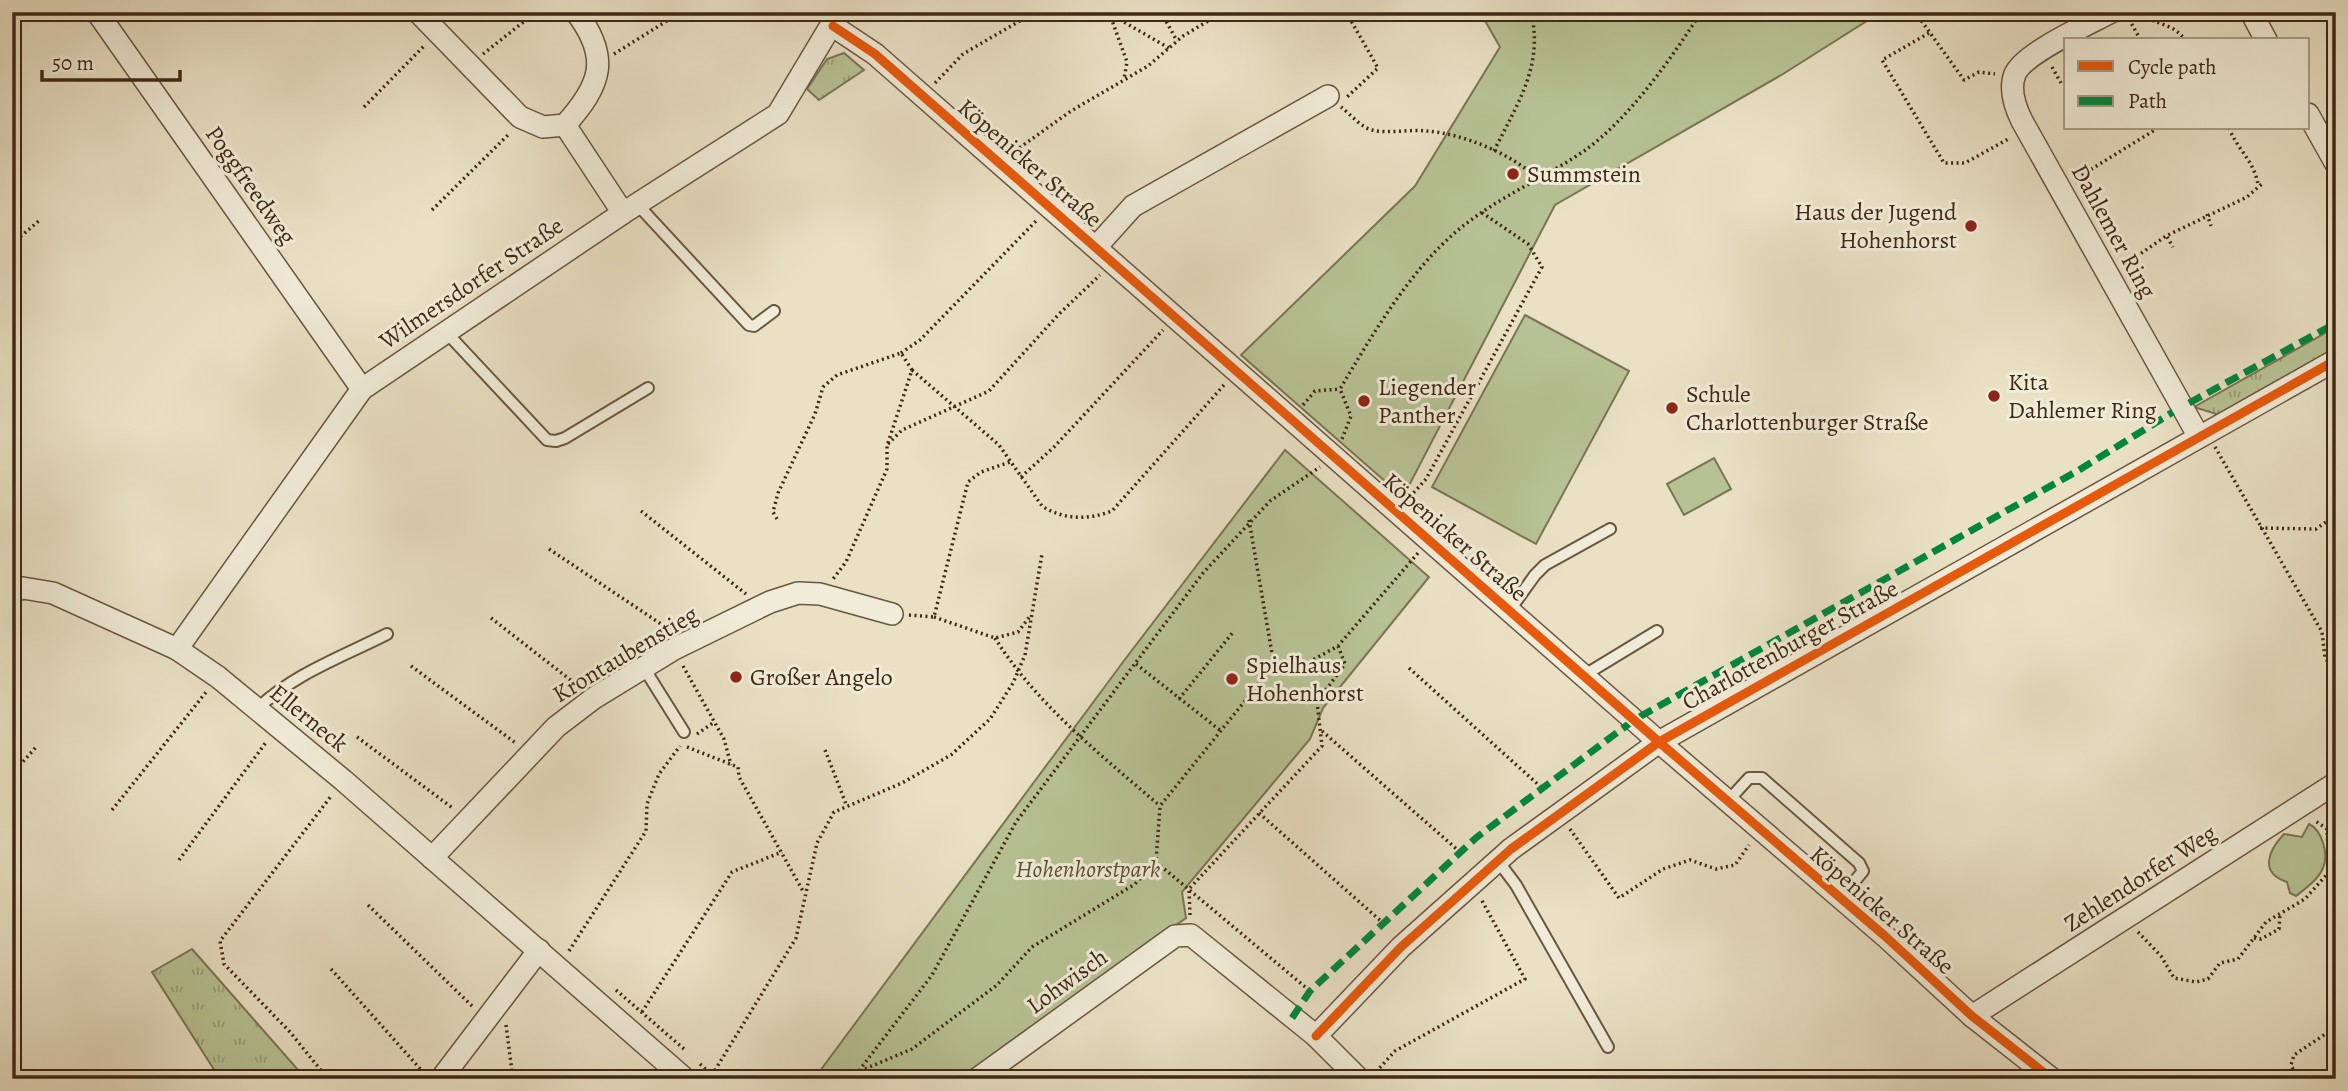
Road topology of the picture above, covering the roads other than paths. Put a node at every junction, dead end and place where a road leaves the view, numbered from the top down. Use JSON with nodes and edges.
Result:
{"nodes":[{"id":1,"x":97,"y":12,"type":"edge"},
{"id":2,"x":418,"y":12,"type":"edge"},
{"id":3,"x":576,"y":12,"type":"edge"},
{"id":4,"x":2111,"y":12,"type":"edge"},
{"id":5,"x":2250,"y":12,"type":"edge"},
{"id":6,"x":836,"y":19,"type":"edge"},
{"id":7,"x":2065,"y":38,"type":"edge"},
{"id":8,"x":2265,"y":38,"type":"edge"},
{"id":9,"x":2064,"y":39,"type":"edge"},
{"id":10,"x":1328,"y":96,"type":"dead end"},
{"id":11,"x":2310,"y":118,"type":"edge"},
{"id":12,"x":565,"y":125,"type":"junction"},
{"id":13,"x":2336,"y":164,"type":"edge"},
{"id":14,"x":630,"y":209,"type":"junction"},
{"id":15,"x":1105,"y":253,"type":"junction"},
{"id":16,"x":774,"y":311,"type":"dead end"},
{"id":17,"x":446,"y":332,"type":"junction"},
{"id":18,"x":2336,"y":360,"type":"edge"},
{"id":19,"x":649,"y":388,"type":"dead end"},
{"id":20,"x":362,"y":389,"type":"junction"},
{"id":21,"x":2203,"y":435,"type":"junction"},
{"id":22,"x":1609,"y":529,"type":"dead end"},
{"id":23,"x":12,"y":592,"type":"edge"},
{"id":24,"x":1509,"y":611,"type":"junction"},
{"id":25,"x":892,"y":614,"type":"road end"},
{"id":26,"x":1657,"y":631,"type":"dead end"},
{"id":27,"x":387,"y":634,"type":"dead end"},
{"id":28,"x":177,"y":649,"type":"junction"},
{"id":29,"x":644,"y":668,"type":"junction"},
{"id":30,"x":1583,"y":676,"type":"junction"},
{"id":31,"x":256,"y":710,"type":"junction"},
{"id":32,"x":684,"y":732,"type":"dead end"},
{"id":33,"x":1659,"y":742,"type":"junction"},
{"id":34,"x":2336,"y":783,"type":"edge"},
{"id":35,"x":1728,"y":801,"type":"junction"},
{"id":36,"x":432,"y":858,"type":"junction"},
{"id":37,"x":1498,"y":861,"type":"junction"},
{"id":38,"x":1840,"y":899,"type":"junction"},
{"id":39,"x":539,"y":950,"type":"junction"},
{"id":40,"x":1972,"y":1016,"type":"junction"},
{"id":41,"x":1316,"y":1036,"type":"junction"},
{"id":42,"x":1608,"y":1047,"type":"dead end"},
{"id":43,"x":441,"y":1079,"type":"edge"},
{"id":44,"x":685,"y":1079,"type":"edge"},
{"id":45,"x":977,"y":1079,"type":"edge"},
{"id":46,"x":1359,"y":1079,"type":"edge"},
{"id":47,"x":2052,"y":1079,"type":"edge"}],
"edges":[{"from":1,"to":20,"type":"street","name":"Poggfreedweg"},
{"from":2,"to":12,"type":"street"},
{"from":3,"to":12,"type":"street"},
{"from":4,"to":7,"type":"street","name":"Dahlemer Ring"},
{"from":5,"to":8,"type":"street"},
{"from":6,"to":14,"type":"street","name":"Wilmersdorfer Straße"},
{"from":6,"to":15,"type":"street","name":"Köpenicker Straße"},
{"from":9,"to":21,"type":"street","name":"Dahlemer Ring"},
{"from":10,"to":15,"type":"street","name":"Köpenicker Straße"},
{"from":11,"to":13,"type":"street"},
{"from":12,"to":14,"type":"street"},
{"from":14,"to":16,"type":"lane"},
{"from":14,"to":17,"type":"street","name":"Wilmersdorfer Straße"},
{"from":15,"to":24,"type":"street","name":"Köpenicker Straße"},
{"from":17,"to":19,"type":"lane"},
{"from":17,"to":20,"type":"street","name":"Wilmersdorfer Straße"},
{"from":18,"to":21,"type":"street","name":"Charlottenburger Straße"},
{"from":20,"to":28,"type":"street","name":"Wilmersdorfer Straße"},
{"from":21,"to":33,"type":"street","name":"Charlottenburger Straße"},
{"from":22,"to":24,"type":"lane"},
{"from":23,"to":28,"type":"street","name":"Ellerneck"},
{"from":24,"to":30,"type":"street","name":"Köpenicker Straße"},
{"from":25,"to":29,"type":"street","name":"Krontaubenstieg"},
{"from":26,"to":30,"type":"lane"},
{"from":27,"to":31,"type":"lane"},
{"from":28,"to":31,"type":"street","name":"Ellerneck"},
{"from":29,"to":32,"type":"lane"},
{"from":29,"to":36,"type":"street","name":"Krontaubenstieg"},
{"from":30,"to":33,"type":"street","name":"Köpenicker Straße"},
{"from":31,"to":36,"type":"street","name":"Ellerneck"},
{"from":33,"to":35,"type":"street","name":"Köpenicker Straße"},
{"from":33,"to":37,"type":"street","name":"Charlottenburger Straße"},
{"from":34,"to":40,"type":"street","name":"Zehlendorfer Weg"},
{"from":35,"to":38,"type":"street","name":"Köpenicker Straße"},
{"from":35,"to":38,"type":"lane"},
{"from":36,"to":39,"type":"street","name":"Ellerneck"},
{"from":37,"to":41,"type":"street","name":"Charlottenburger Straße"},
{"from":37,"to":42,"type":"lane"},
{"from":38,"to":40,"type":"street","name":"Köpenicker Straße"},
{"from":39,"to":43,"type":"street"},
{"from":39,"to":44,"type":"street","name":"Ellerneck"},
{"from":40,"to":47,"type":"street","name":"Köpenicker Straße"},
{"from":41,"to":45,"type":"street","name":"Lohwisch"},
{"from":41,"to":46,"type":"street"}]}
